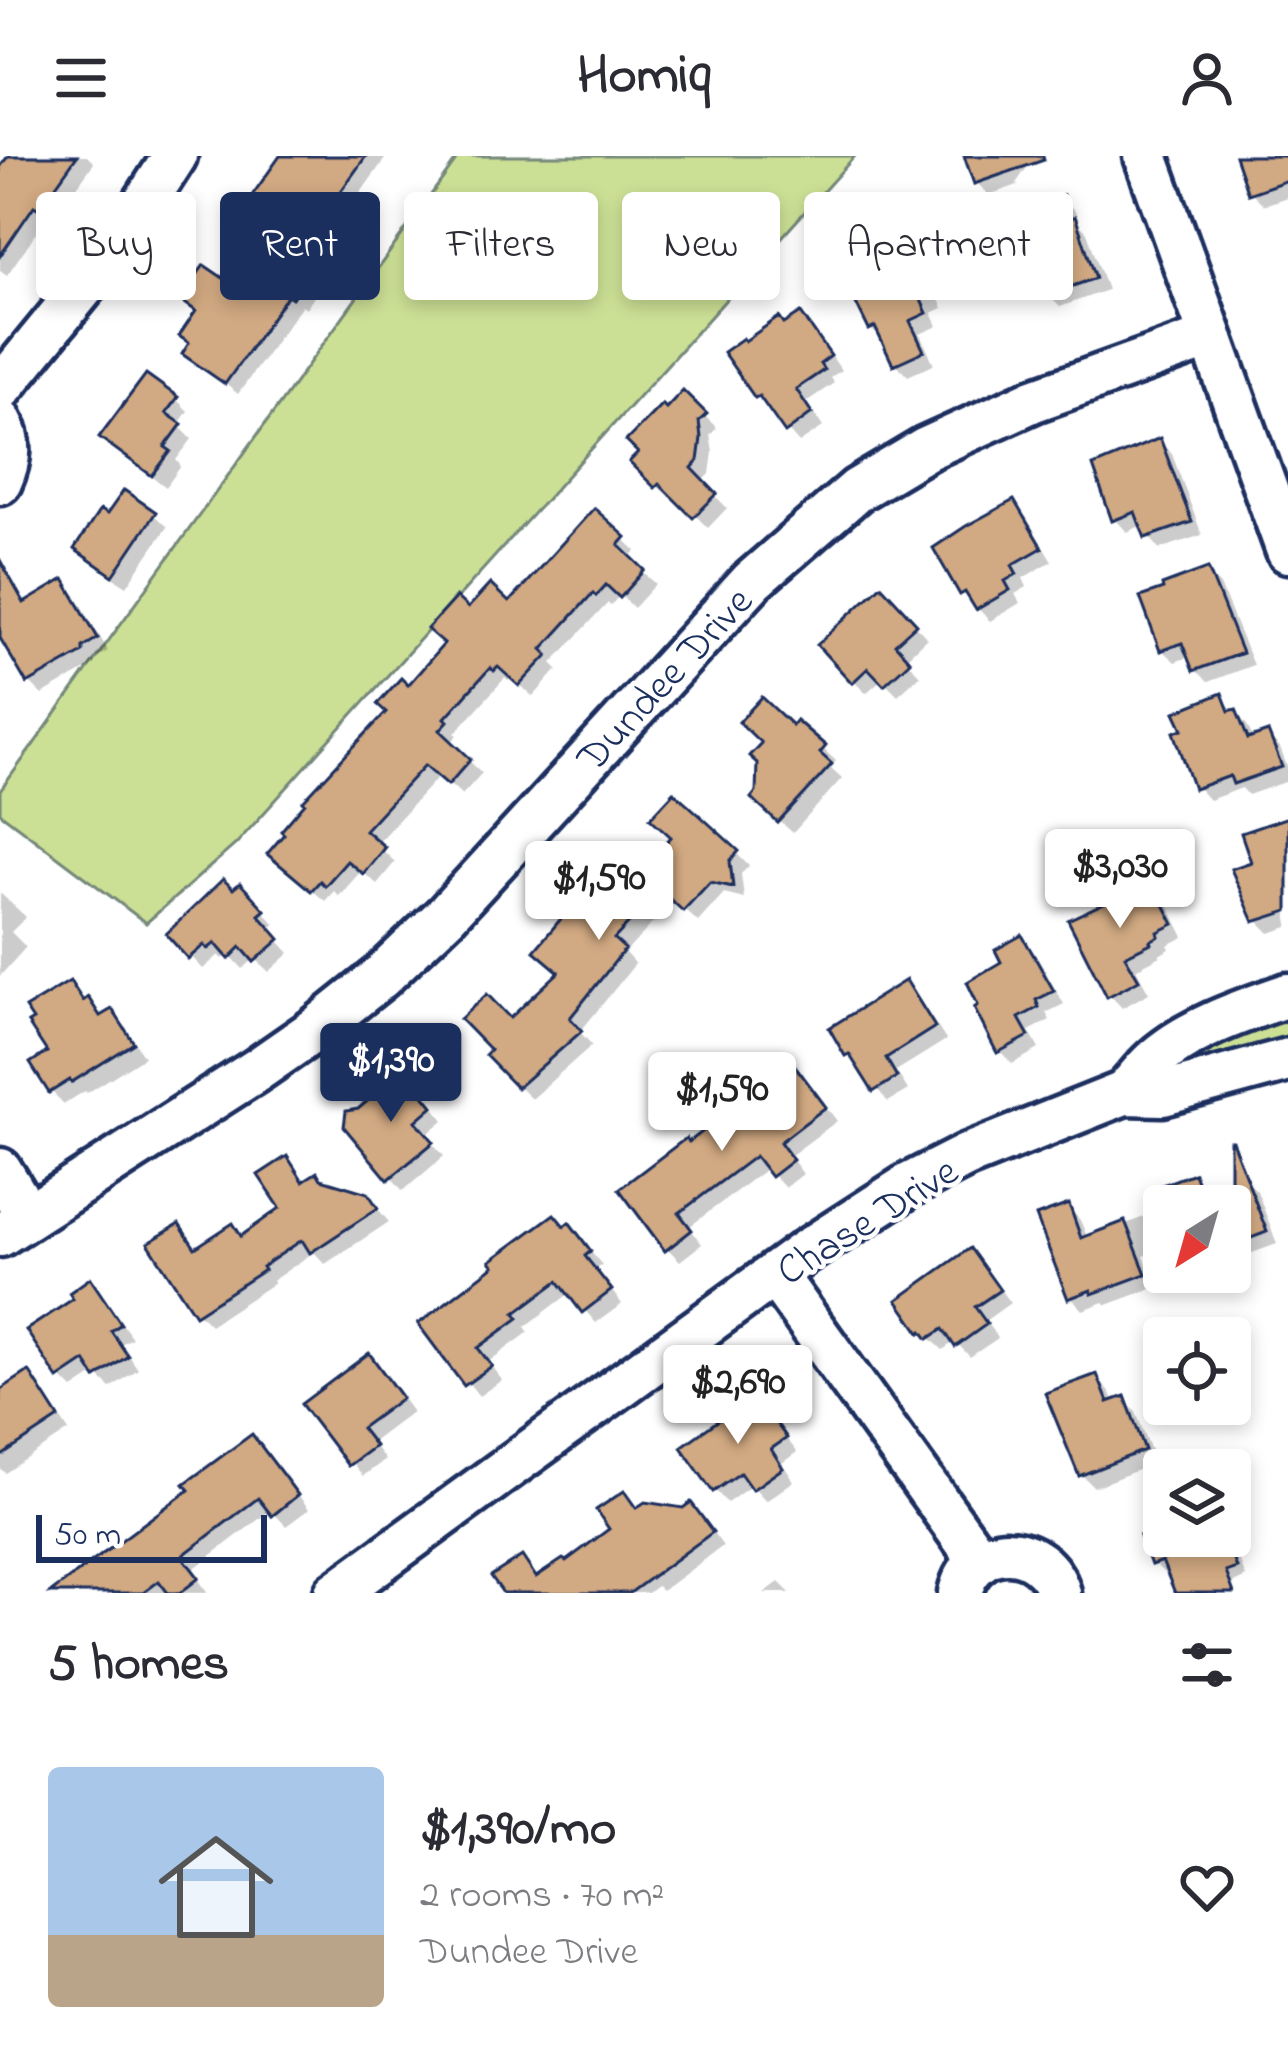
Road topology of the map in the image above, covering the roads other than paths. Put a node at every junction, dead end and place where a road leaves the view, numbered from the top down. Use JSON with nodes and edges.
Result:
{"nodes":[{"id":1,"x":175,"y":156,"type":"edge"},
{"id":2,"x":1145,"y":156,"type":"edge"},
{"id":3,"x":1210,"y":337,"type":"junction"},
{"id":4,"x":0,"y":389,"type":"edge"},
{"id":5,"x":0,"y":420,"type":"edge"},
{"id":6,"x":0,"y":482,"type":"edge"},
{"id":7,"x":1288,"y":551,"type":"edge"},
{"id":8,"x":1288,"y":995,"type":"edge"},
{"id":9,"x":1288,"y":1060,"type":"edge"},
{"id":10,"x":1124,"y":1093,"type":"junction"},
{"id":11,"x":0,"y":1171,"type":"edge"},
{"id":12,"x":14,"y":1225,"type":"edge"},
{"id":13,"x":775,"y":1275,"type":"junction"},
{"id":14,"x":970,"y":1577,"type":"edge"},
{"id":15,"x":336,"y":1593,"type":"edge"},
{"id":16,"x":1059,"y":1593,"type":"edge"}],
"edges":[{"from":1,"to":4,"type":"street"},
{"from":2,"to":3,"type":"street"},
{"from":3,"to":7,"type":"street"},
{"from":3,"to":12,"type":"street","name":"Dundee Drive"},
{"from":5,"to":6,"type":"street"},
{"from":8,"to":10,"type":"street","name":"Chase Drive"},
{"from":9,"to":10,"type":"street","name":"Chase Drive"},
{"from":10,"to":13,"type":"street","name":"Chase Drive"},
{"from":11,"to":12,"type":"street"},
{"from":13,"to":14,"type":"street"},
{"from":13,"to":15,"type":"street","name":"Chase Drive"},
{"from":14,"to":16,"type":"street"}]}
